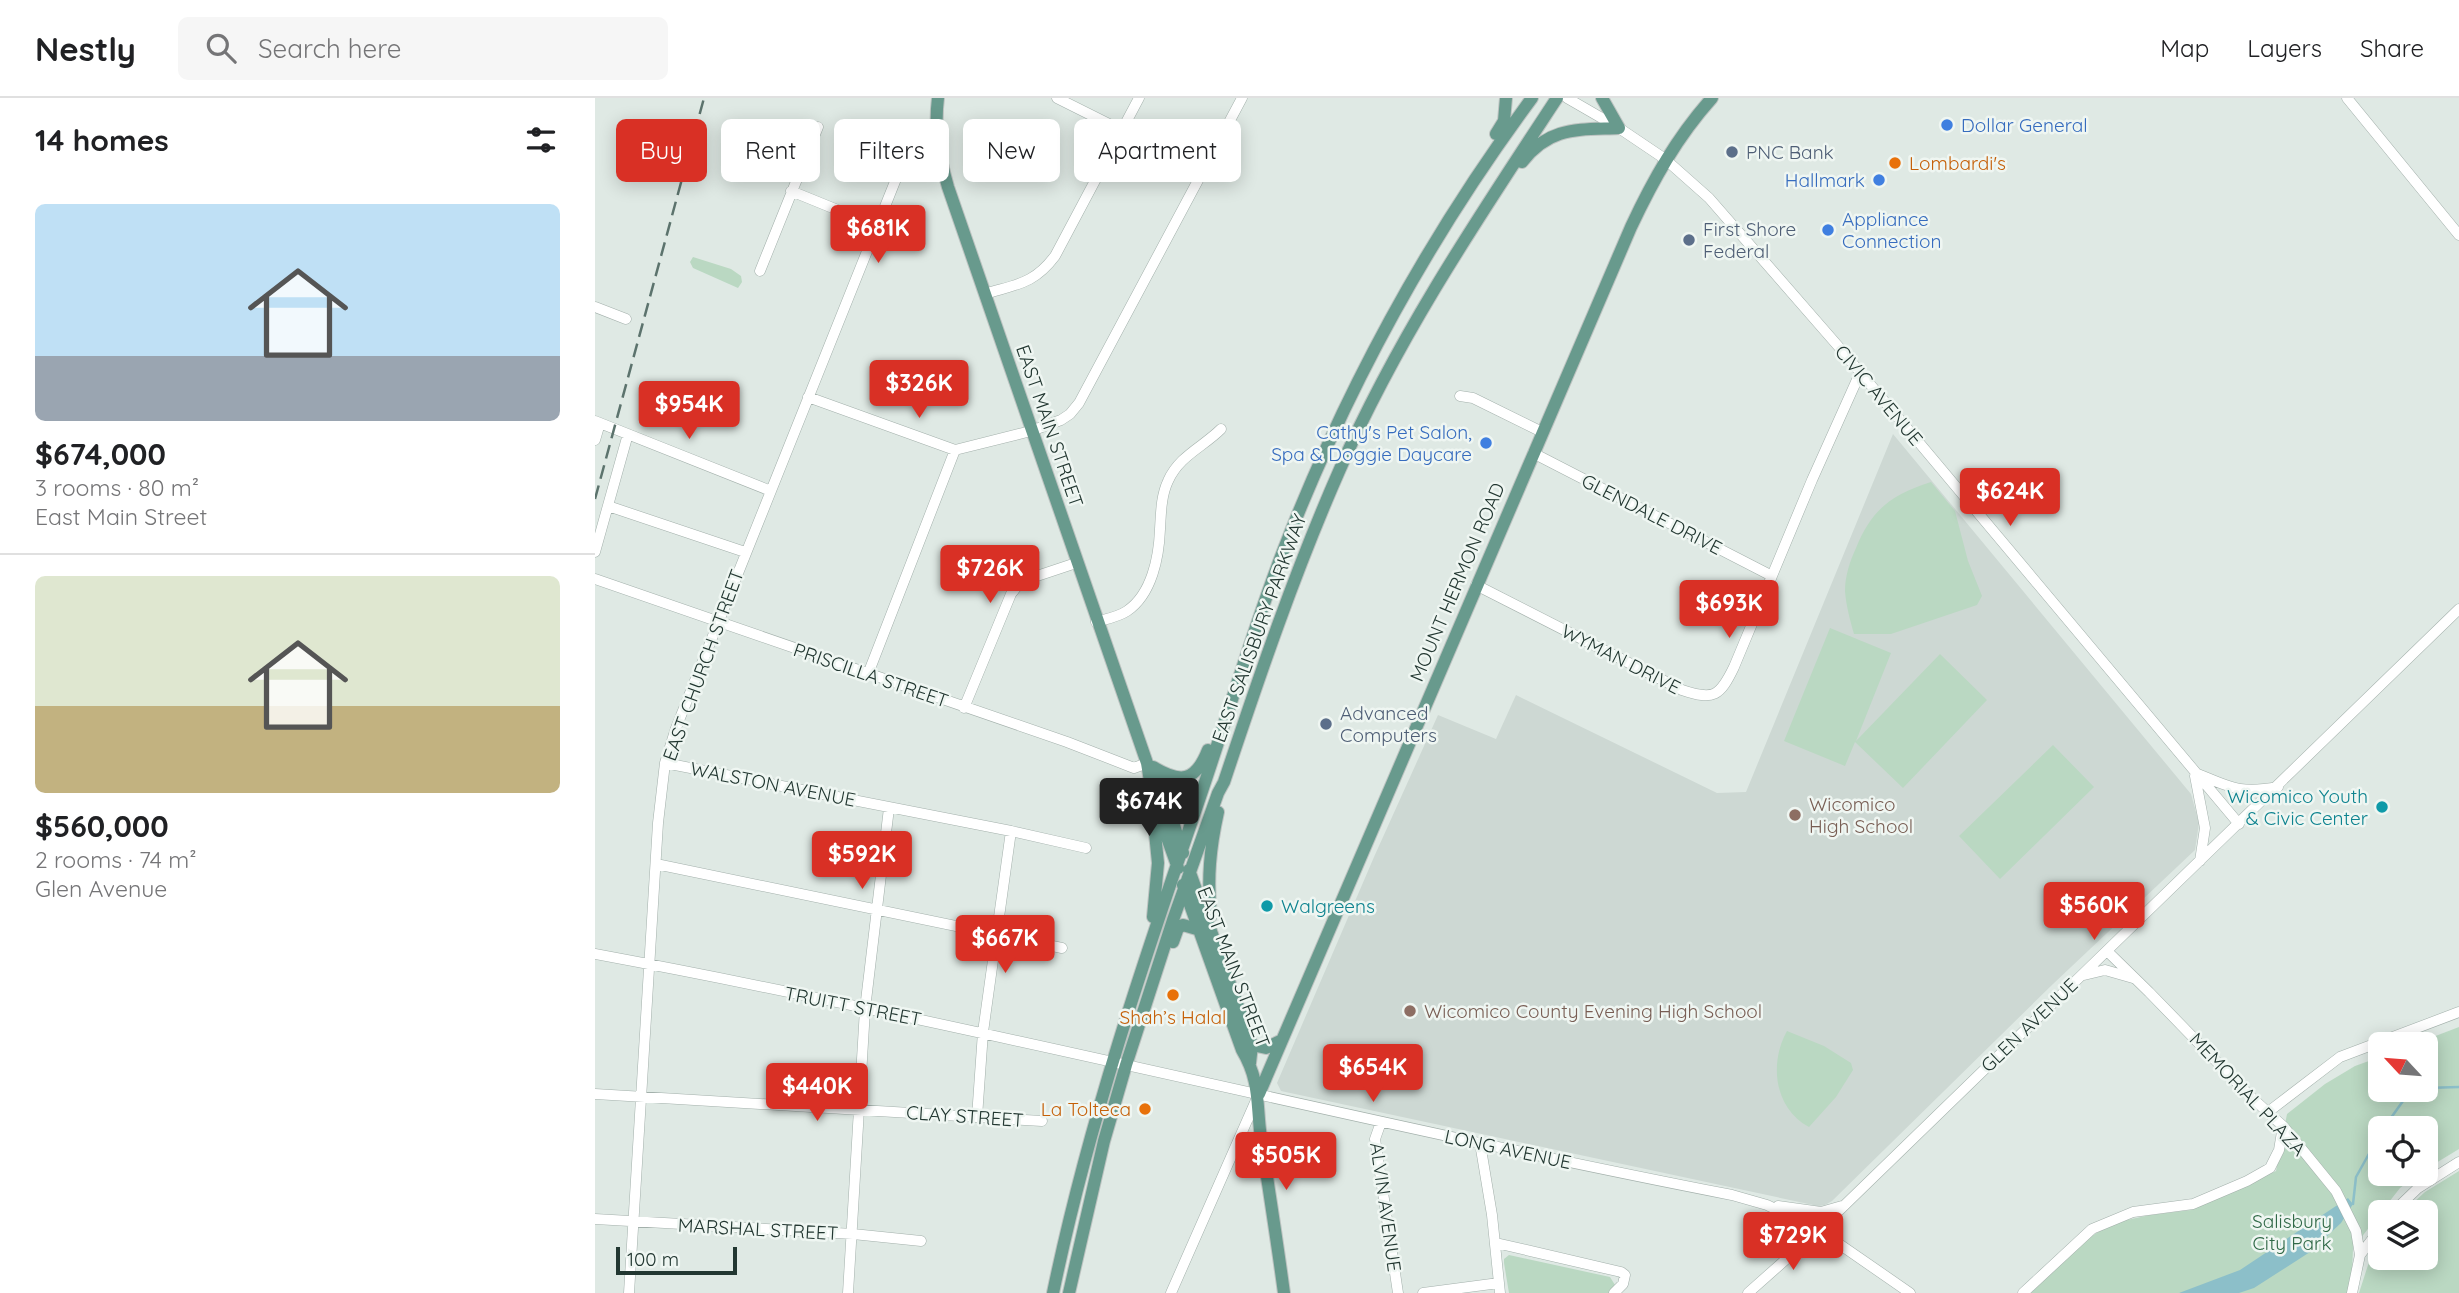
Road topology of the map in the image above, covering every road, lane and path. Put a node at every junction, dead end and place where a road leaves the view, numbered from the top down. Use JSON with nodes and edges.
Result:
{"nodes":[{"id":1,"x":938,"y":98,"type":"edge"},
{"id":2,"x":1058,"y":98,"type":"edge"},
{"id":3,"x":1139,"y":98,"type":"edge"},
{"id":4,"x":1242,"y":98,"type":"edge"},
{"id":5,"x":1506,"y":98,"type":"edge"},
{"id":6,"x":1532,"y":98,"type":"edge"},
{"id":7,"x":1557,"y":98,"type":"edge"},
{"id":8,"x":1567,"y":98,"type":"edge"},
{"id":9,"x":1602,"y":98,"type":"edge"},
{"id":10,"x":1712,"y":98,"type":"edge"},
{"id":11,"x":2347,"y":98,"type":"edge"},
{"id":12,"x":935,"y":119,"type":"edge"},
{"id":13,"x":1100,"y":119,"type":"edge"},
{"id":14,"x":1128,"y":119,"type":"edge"},
{"id":15,"x":1231,"y":119,"type":"edge"},
{"id":16,"x":1619,"y":128,"type":"junction"},
{"id":17,"x":1665,"y":159,"type":"junction"},
{"id":18,"x":795,"y":182,"type":"edge"},
{"id":19,"x":895,"y":182,"type":"edge"},
{"id":20,"x":946,"y":182,"type":"edge"},
{"id":21,"x":1094,"y":182,"type":"edge"},
{"id":22,"x":1197,"y":182,"type":"edge"},
{"id":23,"x":791,"y":191,"type":"junction"},
{"id":24,"x":1463,"y":197,"type":"junction"},
{"id":25,"x":877,"y":226,"type":"junction"},
{"id":26,"x":2459,"y":235,"type":"edge"},
{"id":27,"x":1456,"y":252,"type":"junction"},
{"id":28,"x":760,"y":271,"type":"dead end"},
{"id":29,"x":985,"y":294,"type":"junction"},
{"id":30,"x":595,"y":307,"type":"edge"},
{"id":31,"x":626,"y":319,"type":"dead end"},
{"id":32,"x":1860,"y":373,"type":"junction"},
{"id":33,"x":1460,"y":396,"type":"dead end"},
{"id":34,"x":808,"y":397,"type":"junction"},
{"id":35,"x":597,"y":422,"type":"edge"},
{"id":36,"x":1221,"y":429,"type":"dead end"},
{"id":37,"x":1031,"y":431,"type":"junction"},
{"id":38,"x":1542,"y":432,"type":"junction"},
{"id":39,"x":628,"y":434,"type":"junction"},
{"id":40,"x":595,"y":440,"type":"edge"},
{"id":41,"x":955,"y":450,"type":"junction"},
{"id":42,"x":1533,"y":453,"type":"junction"},
{"id":43,"x":771,"y":491,"type":"junction"},
{"id":44,"x":608,"y":506,"type":"junction"},
{"id":45,"x":595,"y":552,"type":"edge"},
{"id":46,"x":745,"y":552,"type":"junction"},
{"id":47,"x":1076,"y":563,"type":"junction"},
{"id":48,"x":1772,"y":576,"type":"junction"},
{"id":49,"x":595,"y":579,"type":"edge"},
{"id":50,"x":1476,"y":585,"type":"junction"},
{"id":51,"x":2459,"y":610,"type":"edge"},
{"id":52,"x":719,"y":621,"type":"junction"},
{"id":53,"x":1096,"y":622,"type":"junction"},
{"id":54,"x":868,"y":674,"type":"junction"},
{"id":55,"x":1236,"y":694,"type":"junction"},
{"id":56,"x":964,"y":708,"type":"junction"},
{"id":57,"x":665,"y":763,"type":"junction"},
{"id":58,"x":1147,"y":763,"type":"junction"},
{"id":59,"x":2194,"y":772,"type":"junction"},
{"id":60,"x":1224,"y":782,"type":"junction"},
{"id":61,"x":2278,"y":787,"type":"junction"},
{"id":62,"x":1153,"y":799,"type":"junction"},
{"id":63,"x":889,"y":808,"type":"junction"},
{"id":64,"x":2239,"y":824,"type":"junction"},
{"id":65,"x":1011,"y":831,"type":"junction"},
{"id":66,"x":1086,"y":848,"type":"dead end"},
{"id":67,"x":1182,"y":850,"type":"junction"},
{"id":68,"x":2200,"y":863,"type":"junction"},
{"id":69,"x":656,"y":864,"type":"junction"},
{"id":70,"x":1177,"y":865,"type":"junction"},
{"id":71,"x":1190,"y":872,"type":"junction"},
{"id":72,"x":1184,"y":889,"type":"junction"},
{"id":73,"x":877,"y":910,"type":"junction"},
{"id":74,"x":1206,"y":931,"type":"junction"},
{"id":75,"x":995,"y":935,"type":"junction"},
{"id":76,"x":1150,"y":940,"type":"junction"},
{"id":77,"x":1062,"y":948,"type":"dead end"},
{"id":78,"x":2107,"y":951,"type":"junction"},
{"id":79,"x":595,"y":954,"type":"edge"},
{"id":80,"x":651,"y":964,"type":"junction"},
{"id":81,"x":1155,"y":973,"type":"junction"},
{"id":82,"x":2080,"y":976,"type":"junction"},
{"id":83,"x":2136,"y":980,"type":"junction"},
{"id":84,"x":865,"y":1009,"type":"junction"},
{"id":85,"x":2459,"y":1012,"type":"edge"},
{"id":86,"x":982,"y":1032,"type":"junction"},
{"id":87,"x":1283,"y":1040,"type":"junction"},
{"id":88,"x":1252,"y":1045,"type":"junction"},
{"id":89,"x":1111,"y":1061,"type":"junction"},
{"id":90,"x":1250,"y":1063,"type":"junction"},
{"id":91,"x":1126,"y":1065,"type":"junction"},
{"id":92,"x":595,"y":1094,"type":"edge"},
{"id":93,"x":1259,"y":1094,"type":"junction"},
{"id":94,"x":643,"y":1098,"type":"junction"},
{"id":95,"x":858,"y":1109,"type":"junction"},
{"id":96,"x":2268,"y":1112,"type":"junction"},
{"id":97,"x":977,"y":1117,"type":"junction"},
{"id":98,"x":1042,"y":1121,"type":"dead end"},
{"id":99,"x":1381,"y":1122,"type":"junction"},
{"id":100,"x":2283,"y":1126,"type":"junction"},
{"id":101,"x":1480,"y":1143,"type":"junction"},
{"id":102,"x":2459,"y":1162,"type":"edge"},
{"id":103,"x":2406,"y":1200,"type":"edge"},
{"id":104,"x":1846,"y":1204,"type":"junction"},
{"id":105,"x":1767,"y":1205,"type":"junction"},
{"id":106,"x":595,"y":1219,"type":"edge"},
{"id":107,"x":634,"y":1222,"type":"junction"},
{"id":108,"x":1819,"y":1230,"type":"junction"},
{"id":109,"x":853,"y":1234,"type":"junction"},
{"id":110,"x":921,"y":1241,"type":"dead end"},
{"id":111,"x":1496,"y":1243,"type":"junction"},
{"id":112,"x":2368,"y":1245,"type":"edge"},
{"id":113,"x":2360,"y":1255,"type":"junction"},
{"id":114,"x":1499,"y":1288,"type":"edge"},
{"id":115,"x":629,"y":1293,"type":"edge"},
{"id":116,"x":848,"y":1293,"type":"edge"},
{"id":117,"x":1053,"y":1293,"type":"edge"},
{"id":118,"x":1069,"y":1293,"type":"edge"},
{"id":119,"x":1171,"y":1293,"type":"edge"},
{"id":120,"x":1284,"y":1293,"type":"edge"},
{"id":121,"x":1398,"y":1293,"type":"edge"},
{"id":122,"x":1423,"y":1293,"type":"edge"},
{"id":123,"x":1614,"y":1293,"type":"edge"},
{"id":124,"x":1748,"y":1293,"type":"edge"},
{"id":125,"x":1910,"y":1293,"type":"edge"},
{"id":126,"x":2023,"y":1293,"type":"edge"},
{"id":127,"x":2352,"y":1293,"type":"edge"}],
"edges":[{"from":1,"to":12,"type":"main road","name":"EAST MAIN STREET"},
{"from":2,"to":13,"type":"street"},
{"from":3,"to":14,"type":"street"},
{"from":4,"to":15,"type":"street"},
{"from":5,"to":24,"type":"main road"},
{"from":6,"to":24,"type":"main road","name":"EAST SALISBURY PARKWAY"},
{"from":7,"to":27,"type":"main road","name":"EAST SALISBURY PARKWAY"},
{"from":8,"to":16,"type":"street","name":"CIVIC AVENUE"},
{"from":9,"to":16,"type":"main road"},
{"from":10,"to":17,"type":"main road","name":"MOUNT HERMON ROAD"},
{"from":11,"to":26,"type":"street"},
{"from":16,"to":17,"type":"street","name":"CIVIC AVENUE"},
{"from":16,"to":27,"type":"main road"},
{"from":17,"to":32,"type":"street","name":"CIVIC AVENUE"},
{"from":17,"to":38,"type":"main road","name":"MOUNT HERMON ROAD"},
{"from":18,"to":23,"type":"street"},
{"from":19,"to":25,"type":"street","name":"EAST CHURCH STREET"},
{"from":20,"to":29,"type":"main road","name":"EAST MAIN STREET"},
{"from":21,"to":29,"type":"street"},
{"from":22,"to":37,"type":"street"},
{"from":23,"to":25,"type":"street"},
{"from":23,"to":28,"type":"street"},
{"from":24,"to":55,"type":"main road","name":"EAST SALISBURY PARKWAY"},
{"from":25,"to":34,"type":"street","name":"EAST CHURCH STREET"},
{"from":27,"to":60,"type":"main road","name":"EAST SALISBURY PARKWAY"},
{"from":29,"to":37,"type":"main road","name":"EAST MAIN STREET"},
{"from":30,"to":31,"type":"street"},
{"from":32,"to":48,"type":"street","name":"WYMAN DRIVE"},
{"from":32,"to":59,"type":"street","name":"CIVIC AVENUE"},
{"from":33,"to":38,"type":"street"},
{"from":34,"to":41,"type":"street"},
{"from":34,"to":43,"type":"street","name":"EAST CHURCH STREET"},
{"from":35,"to":39,"type":"street"},
{"from":35,"to":40,"type":"street"},
{"from":36,"to":53,"type":"street"},
{"from":37,"to":41,"type":"street"},
{"from":37,"to":47,"type":"main road","name":"EAST MAIN STREET"},
{"from":38,"to":42,"type":"main road","name":"MOUNT HERMON ROAD"},
{"from":39,"to":43,"type":"street"},
{"from":39,"to":44,"type":"street"},
{"from":41,"to":54,"type":"street"},
{"from":42,"to":48,"type":"street","name":"GLENDALE DRIVE"},
{"from":42,"to":50,"type":"main road","name":"MOUNT HERMON ROAD"},
{"from":43,"to":46,"type":"street","name":"EAST CHURCH STREET"},
{"from":44,"to":45,"type":"street"},
{"from":44,"to":46,"type":"street"},
{"from":46,"to":52,"type":"street","name":"EAST CHURCH STREET"},
{"from":47,"to":53,"type":"main road","name":"EAST MAIN STREET"},
{"from":47,"to":56,"type":"street"},
{"from":48,"to":50,"type":"street","name":"WYMAN DRIVE"},
{"from":49,"to":52,"type":"street","name":"PRISCILLA STREET"},
{"from":50,"to":87,"type":"main road","name":"MOUNT HERMON ROAD"},
{"from":51,"to":61,"type":"street","name":"GLEN AVENUE"},
{"from":52,"to":54,"type":"street","name":"PRISCILLA STREET"},
{"from":52,"to":57,"type":"street","name":"EAST CHURCH STREET"},
{"from":53,"to":58,"type":"main road","name":"EAST MAIN STREET"},
{"from":54,"to":56,"type":"street","name":"PRISCILLA STREET"},
{"from":55,"to":58,"type":"main road"},
{"from":55,"to":67,"type":"main road","name":"EAST SALISBURY PARKWAY"},
{"from":56,"to":58,"type":"street","name":"PRISCILLA STREET"},
{"from":57,"to":63,"type":"street","name":"WALSTON AVENUE"},
{"from":57,"to":69,"type":"street","name":"EAST CHURCH STREET"},
{"from":58,"to":62,"type":"main road","name":"EAST MAIN STREET"},
{"from":58,"to":67,"type":"main road","name":"EAST MAIN STREET"},
{"from":59,"to":61,"type":"street"},
{"from":59,"to":64,"type":"street","name":"CIVIC AVENUE"},
{"from":59,"to":68,"type":"street"},
{"from":60,"to":71,"type":"main road","name":"EAST SALISBURY PARKWAY"},
{"from":60,"to":74,"type":"main road"},
{"from":61,"to":64,"type":"street","name":"GLEN AVENUE"},
{"from":62,"to":70,"type":"main road","name":"EAST MAIN STREET"},
{"from":62,"to":76,"type":"main road"},
{"from":63,"to":65,"type":"street","name":"WALSTON AVENUE"},
{"from":63,"to":73,"type":"street"},
{"from":64,"to":68,"type":"street","name":"GLEN AVENUE"},
{"from":65,"to":66,"type":"street","name":"WALSTON AVENUE"},
{"from":65,"to":75,"type":"street"},
{"from":67,"to":70,"type":"main road","name":"EAST SALISBURY PARKWAY"},
{"from":67,"to":71,"type":"main road","name":"EAST MAIN STREET"},
{"from":68,"to":78,"type":"street","name":"GLEN AVENUE"},
{"from":69,"to":73,"type":"street"},
{"from":69,"to":80,"type":"street","name":"EAST CHURCH STREET"},
{"from":70,"to":72,"type":"main road","name":"EAST MAIN STREET"},
{"from":70,"to":76,"type":"main road","name":"EAST SALISBURY PARKWAY"},
{"from":71,"to":72,"type":"main road","name":"EAST SALISBURY PARKWAY"},
{"from":71,"to":74,"type":"main road","name":"EAST MAIN STREET"},
{"from":72,"to":74,"type":"main road","name":"EAST MAIN STREET"},
{"from":72,"to":81,"type":"main road","name":"EAST SALISBURY PARKWAY"},
{"from":73,"to":75,"type":"street"},
{"from":73,"to":84,"type":"street"},
{"from":74,"to":81,"type":"main road"},
{"from":74,"to":88,"type":"main road","name":"EAST MAIN STREET"},
{"from":74,"to":90,"type":"main road","name":"EAST MAIN STREET"},
{"from":75,"to":77,"type":"street"},
{"from":75,"to":86,"type":"street"},
{"from":76,"to":89,"type":"main road","name":"EAST SALISBURY PARKWAY"},
{"from":78,"to":82,"type":"street","name":"GLEN AVENUE"},
{"from":78,"to":83,"type":"street","name":"MEMORIAL PLAZA"},
{"from":79,"to":80,"type":"street","name":"TRUITT STREET"},
{"from":80,"to":84,"type":"street","name":"TRUITT STREET"},
{"from":80,"to":94,"type":"street","name":"EAST CHURCH STREET"},
{"from":81,"to":91,"type":"main road","name":"EAST SALISBURY PARKWAY"},
{"from":82,"to":83,"type":"street"},
{"from":82,"to":104,"type":"street","name":"GLEN AVENUE"},
{"from":83,"to":96,"type":"street","name":"MEMORIAL PLAZA"},
{"from":84,"to":86,"type":"street","name":"TRUITT STREET"},
{"from":84,"to":95,"type":"street"},
{"from":85,"to":96,"type":"street"},
{"from":86,"to":89,"type":"street","name":"TRUITT STREET"},
{"from":86,"to":97,"type":"street"},
{"from":87,"to":88,"type":"main road"},
{"from":87,"to":93,"type":"main road","name":"MOUNT HERMON ROAD"},
{"from":88,"to":90,"type":"main road","name":"EAST MAIN STREET"},
{"from":89,"to":91,"type":"street","name":"LONG AVENUE"},
{"from":89,"to":117,"type":"main road","name":"EAST SALISBURY PARKWAY"},
{"from":90,"to":93,"type":"main road","name":"EAST MAIN STREET"},
{"from":91,"to":93,"type":"street","name":"LONG AVENUE"},
{"from":91,"to":118,"type":"main road","name":"EAST SALISBURY PARKWAY"},
{"from":92,"to":94,"type":"street","name":"CLAY STREET"},
{"from":93,"to":99,"type":"street","name":"LONG AVENUE"},
{"from":93,"to":119,"type":"street"},
{"from":93,"to":120,"type":"main road","name":"EAST MAIN STREET"},
{"from":94,"to":95,"type":"street","name":"CLAY STREET"},
{"from":94,"to":107,"type":"street","name":"EAST CHURCH STREET"},
{"from":95,"to":97,"type":"street","name":"CLAY STREET"},
{"from":95,"to":109,"type":"street"},
{"from":96,"to":100,"type":"street","name":"MEMORIAL PLAZA"},
{"from":97,"to":98,"type":"street","name":"CLAY STREET"},
{"from":99,"to":101,"type":"street","name":"LONG AVENUE"},
{"from":99,"to":121,"type":"street","name":"ALVIN AVENUE"},
{"from":100,"to":113,"type":"street","name":"MEMORIAL PLAZA"},
{"from":100,"to":126,"type":"street"},
{"from":101,"to":105,"type":"street","name":"LONG AVENUE"},
{"from":101,"to":111,"type":"street"},
{"from":102,"to":103,"type":"street"},
{"from":104,"to":105,"type":"street"},
{"from":104,"to":108,"type":"street","name":"GLEN AVENUE"},
{"from":105,"to":108,"type":"street","name":"LONG AVENUE"},
{"from":106,"to":107,"type":"street","name":"MARSHAL STREET"},
{"from":107,"to":109,"type":"street","name":"MARSHAL STREET"},
{"from":107,"to":115,"type":"street","name":"EAST CHURCH STREET"},
{"from":108,"to":124,"type":"street","name":"GLEN AVENUE"},
{"from":108,"to":125,"type":"street","name":"LONG AVENUE"},
{"from":109,"to":110,"type":"street","name":"MARSHAL STREET"},
{"from":109,"to":116,"type":"street"},
{"from":111,"to":114,"type":"street"},
{"from":111,"to":123,"type":"street"},
{"from":112,"to":113,"type":"street"},
{"from":113,"to":127,"type":"street"},
{"from":114,"to":122,"type":"street"}]}
